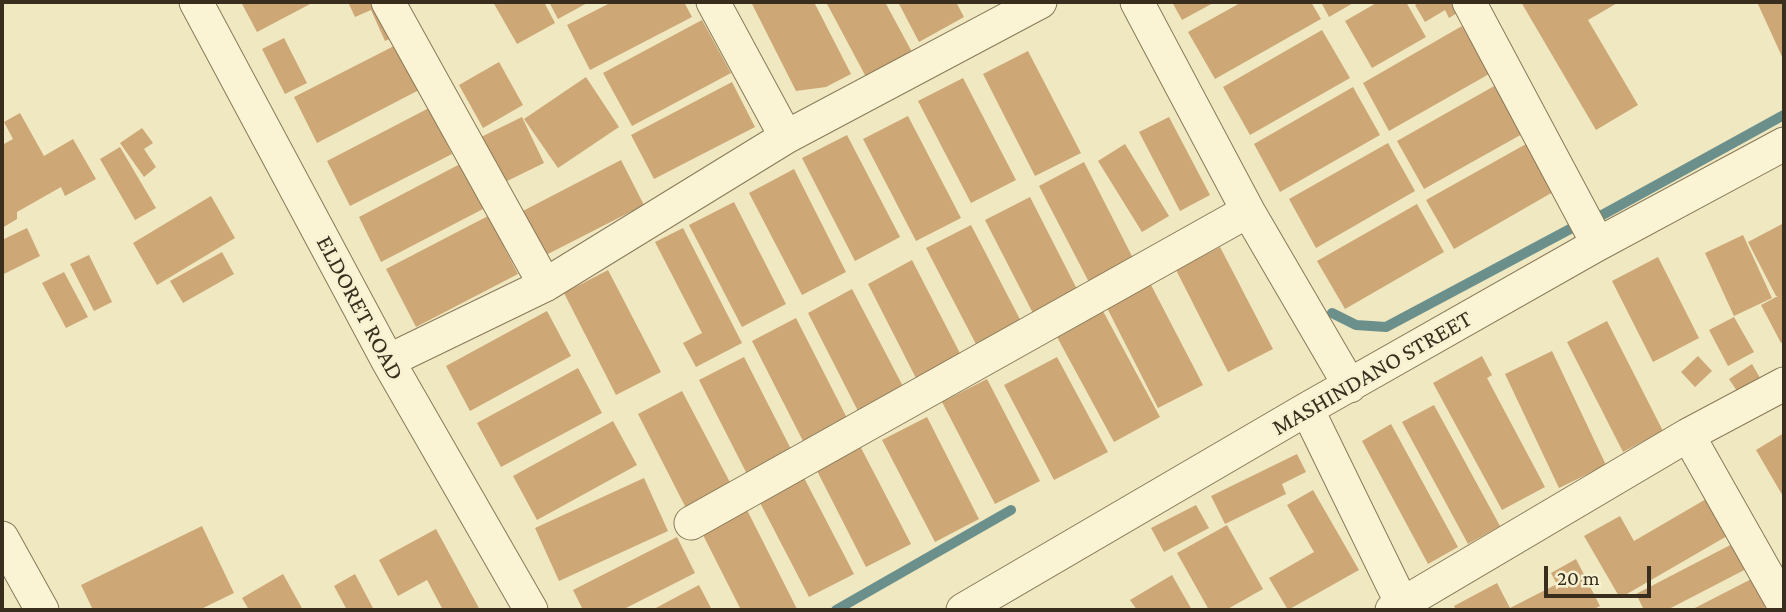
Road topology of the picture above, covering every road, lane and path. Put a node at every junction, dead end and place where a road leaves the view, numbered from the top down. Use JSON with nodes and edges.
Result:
{"nodes":[{"id":1,"x":196,"y":2,"type":"edge"},
{"id":2,"x":388,"y":2,"type":"edge"},
{"id":3,"x":713,"y":2,"type":"edge"},
{"id":4,"x":1040,"y":2,"type":"edge"},
{"id":5,"x":1137,"y":2,"type":"edge"},
{"id":6,"x":1469,"y":2,"type":"edge"},
{"id":7,"x":786,"y":136,"type":"junction"},
{"id":8,"x":1784,"y":144,"type":"edge"},
{"id":9,"x":1248,"y":211,"type":"junction"},
{"id":10,"x":1598,"y":244,"type":"junction"},
{"id":11,"x":545,"y":285,"type":"junction"},
{"id":12,"x":388,"y":361,"type":"junction"},
{"id":13,"x":1784,"y":384,"type":"edge"},
{"id":14,"x":1350,"y":386,"type":"junction"},
{"id":15,"x":1307,"y":409,"type":"junction"},
{"id":16,"x":1688,"y":435,"type":"junction"},
{"id":17,"x":691,"y":523,"type":"dead end"},
{"id":18,"x":2,"y":538,"type":"edge"},
{"id":19,"x":1784,"y":605,"type":"edge"},
{"id":20,"x":1399,"y":608,"type":"edge"},
{"id":21,"x":42,"y":610,"type":"edge"},
{"id":22,"x":531,"y":610,"type":"edge"},
{"id":23,"x":963,"y":610,"type":"edge"}],
"edges":[{"from":1,"to":12,"type":"street","name":"ELDORET ROAD"},
{"from":2,"to":11,"type":"street"},
{"from":3,"to":7,"type":"street"},
{"from":4,"to":7,"type":"street"},
{"from":5,"to":9,"type":"street"},
{"from":6,"to":10,"type":"street"},
{"from":7,"to":11,"type":"street"},
{"from":8,"to":10,"type":"street","name":"MASHINDANO STREET"},
{"from":9,"to":14,"type":"street"},
{"from":9,"to":17,"type":"street"},
{"from":10,"to":14,"type":"street","name":"MASHINDANO STREET"},
{"from":11,"to":12,"type":"street"},
{"from":12,"to":22,"type":"street","name":"ELDORET ROAD"},
{"from":13,"to":16,"type":"street"},
{"from":14,"to":15,"type":"street","name":"MASHINDANO STREET"},
{"from":15,"to":20,"type":"street"},
{"from":15,"to":23,"type":"street","name":"MASHINDANO STREET"},
{"from":16,"to":19,"type":"street"},
{"from":16,"to":20,"type":"street"},
{"from":18,"to":21,"type":"street"}]}
